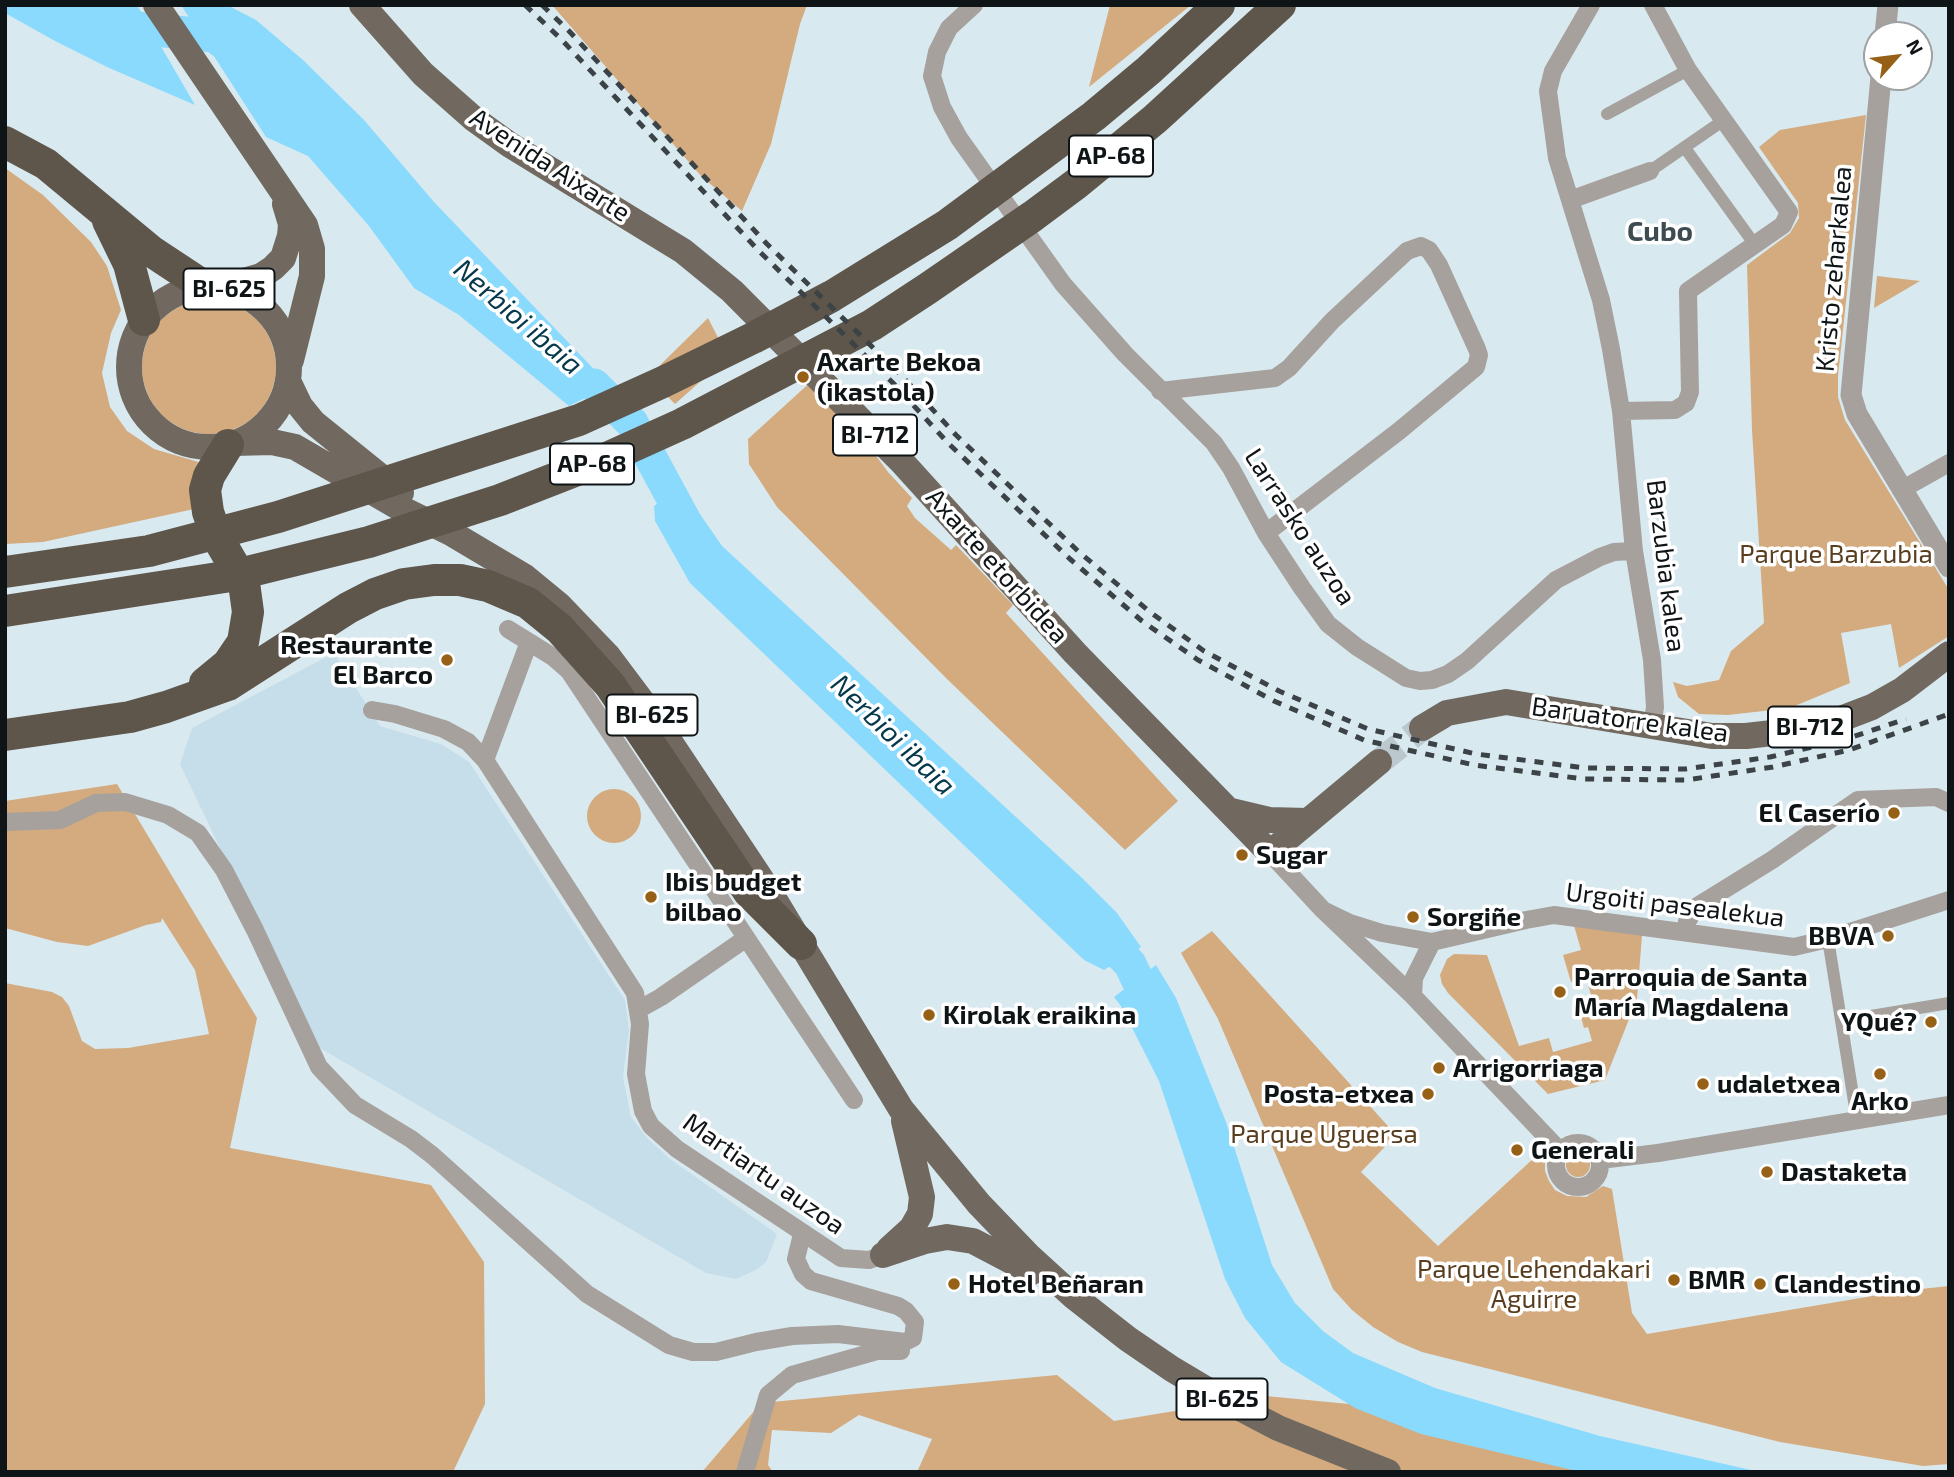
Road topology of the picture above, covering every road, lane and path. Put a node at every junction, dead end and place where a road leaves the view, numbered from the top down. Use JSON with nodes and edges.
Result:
{"nodes":[{"id":1,"x":156,"y":5,"type":"edge"},
{"id":2,"x":362,"y":5,"type":"edge"},
{"id":3,"x":974,"y":5,"type":"edge"},
{"id":4,"x":1219,"y":5,"type":"edge"},
{"id":5,"x":1280,"y":5,"type":"edge"},
{"id":6,"x":1591,"y":5,"type":"edge"},
{"id":7,"x":1653,"y":5,"type":"edge"},
{"id":8,"x":1688,"y":70,"type":"junction"},
{"id":9,"x":1880,"y":91,"type":"edge"},
{"id":10,"x":1607,"y":114,"type":"dead end"},
{"id":11,"x":1724,"y":120,"type":"junction"},
{"id":12,"x":5,"y":142,"type":"edge"},
{"id":13,"x":1685,"y":148,"type":"junction"},
{"id":14,"x":1650,"y":170,"type":"joint"},
{"id":15,"x":277,"y":183,"type":"junction"},
{"id":16,"x":1570,"y":200,"type":"junction"},
{"id":17,"x":102,"y":211,"type":"junction"},
{"id":18,"x":1755,"y":245,"type":"junction"},
{"id":19,"x":721,"y":281,"type":"joint"},
{"id":20,"x":214,"y":287,"type":"junction"},
{"id":21,"x":144,"y":320,"type":"junction"},
{"id":22,"x":289,"y":376,"type":"junction"},
{"id":23,"x":1160,"y":391,"type":"junction"},
{"id":24,"x":1621,"y":411,"type":"junction"},
{"id":25,"x":231,"y":444,"type":"junction"},
{"id":26,"x":1949,"y":463,"type":"edge"},
{"id":27,"x":1901,"y":490,"type":"junction"},
{"id":28,"x":451,"y":533,"type":"junction"},
{"id":29,"x":1266,"y":533,"type":"junction"},
{"id":30,"x":148,"y":544,"type":"junction"},
{"id":31,"x":1634,"y":551,"type":"junction"},
{"id":32,"x":5,"y":558,"type":"edge"},
{"id":33,"x":1949,"y":567,"type":"edge"},
{"id":34,"x":5,"y":572,"type":"edge"},
{"id":35,"x":161,"y":597,"type":"junction"},
{"id":36,"x":5,"y":611,"type":"edge"},
{"id":37,"x":508,"y":629,"type":"dead end"},
{"id":38,"x":5,"y":632,"type":"edge"},
{"id":39,"x":529,"y":642,"type":"junction"},
{"id":40,"x":1949,"y":654,"type":"edge"},
{"id":41,"x":182,"y":701,"type":"junction"},
{"id":42,"x":372,"y":710,"type":"dead end"},
{"id":43,"x":1422,"y":728,"type":"tunnel mouth"},
{"id":44,"x":1652,"y":728,"type":"junction"},
{"id":45,"x":5,"y":734,"type":"edge"},
{"id":46,"x":485,"y":760,"type":"junction"},
{"id":47,"x":1379,"y":762,"type":"tunnel mouth"},
{"id":48,"x":1949,"y":803,"type":"edge"},
{"id":49,"x":1231,"y":811,"type":"junction"},
{"id":50,"x":1307,"y":821,"type":"junction"},
{"id":51,"x":5,"y":822,"type":"edge"},
{"id":52,"x":1270,"y":853,"type":"junction"},
{"id":53,"x":1949,"y":900,"type":"edge"},
{"id":54,"x":1322,"y":910,"type":"junction"},
{"id":55,"x":1685,"y":931,"type":"junction"},
{"id":56,"x":1403,"y":938,"type":"junction"},
{"id":57,"x":745,"y":939,"type":"junction"},
{"id":58,"x":1828,"y":939,"type":"junction"},
{"id":59,"x":1432,"y":942,"type":"junction"},
{"id":60,"x":801,"y":944,"type":"junction"},
{"id":61,"x":1384,"y":968,"type":"junction"},
{"id":62,"x":1413,"y":996,"type":"junction"},
{"id":63,"x":1949,"y":1003,"type":"edge"},
{"id":64,"x":638,"y":1010,"type":"junction"},
{"id":65,"x":1841,"y":1021,"type":"junction"},
{"id":66,"x":854,"y":1100,"type":"dead end"},
{"id":67,"x":1949,"y":1105,"type":"edge"},
{"id":68,"x":901,"y":1109,"type":"junction"},
{"id":69,"x":1857,"y":1120,"type":"junction"},
{"id":70,"x":1560,"y":1152,"type":"junction"},
{"id":71,"x":1600,"y":1160,"type":"junction"},
{"id":72,"x":802,"y":1234,"type":"junction"},
{"id":73,"x":883,"y":1255,"type":"junction"},
{"id":74,"x":1073,"y":1296,"type":"junction"},
{"id":75,"x":910,"y":1341,"type":"junction"},
{"id":76,"x":745,"y":1472,"type":"edge"},
{"id":77,"x":1388,"y":1472,"type":"edge"}],
"edges":[{"from":1,"to":15,"type":"main road","number":"BI-625"},
{"from":2,"to":19,"type":"main road","name":"Avenida Aixarte","number":"BI-712"},
{"from":3,"to":23,"type":"street","name":"Larrasko auzoa"},
{"from":4,"to":30,"type":"highway","number":"AP-68"},
{"from":5,"to":35,"type":"highway","number":"AP-68"},
{"from":6,"to":16,"type":"street","name":"Barzubia kalea"},
{"from":7,"to":8,"type":"street"},
{"from":8,"to":10,"type":"street"},
{"from":8,"to":11,"type":"street"},
{"from":9,"to":27,"type":"street","name":"Kristo zeharkalea"},
{"from":11,"to":13,"type":"street"},
{"from":11,"to":18,"type":"street"},
{"from":12,"to":17,"type":"highway"},
{"from":13,"to":14,"type":"street"},
{"from":13,"to":18,"type":"street"},
{"from":14,"to":16,"type":"street"},
{"from":15,"to":20,"type":"main road","number":"BI-625"},
{"from":15,"to":22,"type":"main road","number":"BI-625"},
{"from":16,"to":24,"type":"street","name":"Barzubia kalea"},
{"from":17,"to":20,"type":"highway"},
{"from":17,"to":21,"type":"highway"},
{"from":18,"to":24,"type":"street"},
{"from":19,"to":49,"type":"main road","name":"Axarte etorbidea","number":"BI-712"},
{"from":20,"to":21,"type":"main road","number":"BI-625"},
{"from":20,"to":22,"type":"main road","number":"BI-625"},
{"from":21,"to":25,"type":"main road","number":"BI-625"},
{"from":22,"to":25,"type":"main road","number":"BI-625"},
{"from":22,"to":28,"type":"main road","number":"BI-625"},
{"from":23,"to":29,"type":"street","name":"Larrasko auzoa"},
{"from":23,"to":29,"type":"street"},
{"from":24,"to":31,"type":"street","name":"Barzubia kalea"},
{"from":25,"to":28,"type":"main road","number":"BI-625"},
{"from":25,"to":41,"type":"highway"},
{"from":26,"to":27,"type":"street"},
{"from":27,"to":33,"type":"street","name":"Kristo zeharkalea"},
{"from":28,"to":60,"type":"main road","number":"BI-625"},
{"from":29,"to":31,"type":"street","name":"Larrasko auzoa"},
{"from":30,"to":32,"type":"highway"},
{"from":30,"to":34,"type":"highway"},
{"from":31,"to":44,"type":"street","name":"Barzubia kalea"},
{"from":35,"to":36,"type":"highway","number":"AP-68"},
{"from":35,"to":38,"type":"highway"},
{"from":37,"to":39,"type":"street"},
{"from":39,"to":46,"type":"street"},
{"from":39,"to":57,"type":"street"},
{"from":40,"to":44,"type":"main road","name":"Baruatorre kalea","number":"BI-712"},
{"from":41,"to":45,"type":"highway"},
{"from":41,"to":60,"type":"highway"},
{"from":42,"to":46,"type":"street","name":"Martiartu auzoa"},
{"from":43,"to":44,"type":"main road","name":"Baruatorre kalea","number":"BI-712"},
{"from":46,"to":64,"type":"street","name":"Martiartu auzoa"},
{"from":47,"to":50,"type":"main road"},
{"from":48,"to":55,"type":"street"},
{"from":49,"to":50,"type":"main road"},
{"from":49,"to":52,"type":"main road","name":"Axarte etorbidea","number":"BI-712"},
{"from":50,"to":52,"type":"main road"},
{"from":51,"to":75,"type":"street"},
{"from":52,"to":54,"type":"street"},
{"from":53,"to":58,"type":"street","name":"Urgoiti pasealekua"},
{"from":54,"to":56,"type":"street"},
{"from":54,"to":61,"type":"street"},
{"from":55,"to":58,"type":"street","name":"Urgoiti pasealekua"},
{"from":55,"to":59,"type":"street","name":"Urgoiti pasealekua"},
{"from":56,"to":59,"type":"street"},
{"from":56,"to":61,"type":"street"},
{"from":57,"to":64,"type":"street"},
{"from":57,"to":66,"type":"street"},
{"from":58,"to":65,"type":"street"},
{"from":59,"to":62,"type":"street"},
{"from":60,"to":68,"type":"main road","number":"BI-625"},
{"from":61,"to":62,"type":"street"},
{"from":62,"to":70,"type":"street"},
{"from":63,"to":65,"type":"street"},
{"from":64,"to":72,"type":"street","name":"Martiartu auzoa"},
{"from":65,"to":69,"type":"street"},
{"from":67,"to":69,"type":"street"},
{"from":68,"to":73,"type":"main road"},
{"from":68,"to":74,"type":"main road","number":"BI-625"},
{"from":69,"to":71,"type":"street"},
{"from":70,"to":71,"type":"street"},
{"from":70,"to":71,"type":"street"},
{"from":72,"to":73,"type":"street","name":"Martiartu auzoa"},
{"from":72,"to":75,"type":"street"},
{"from":73,"to":74,"type":"main road"},
{"from":74,"to":77,"type":"main road","number":"BI-625"},
{"from":75,"to":76,"type":"street"}]}
